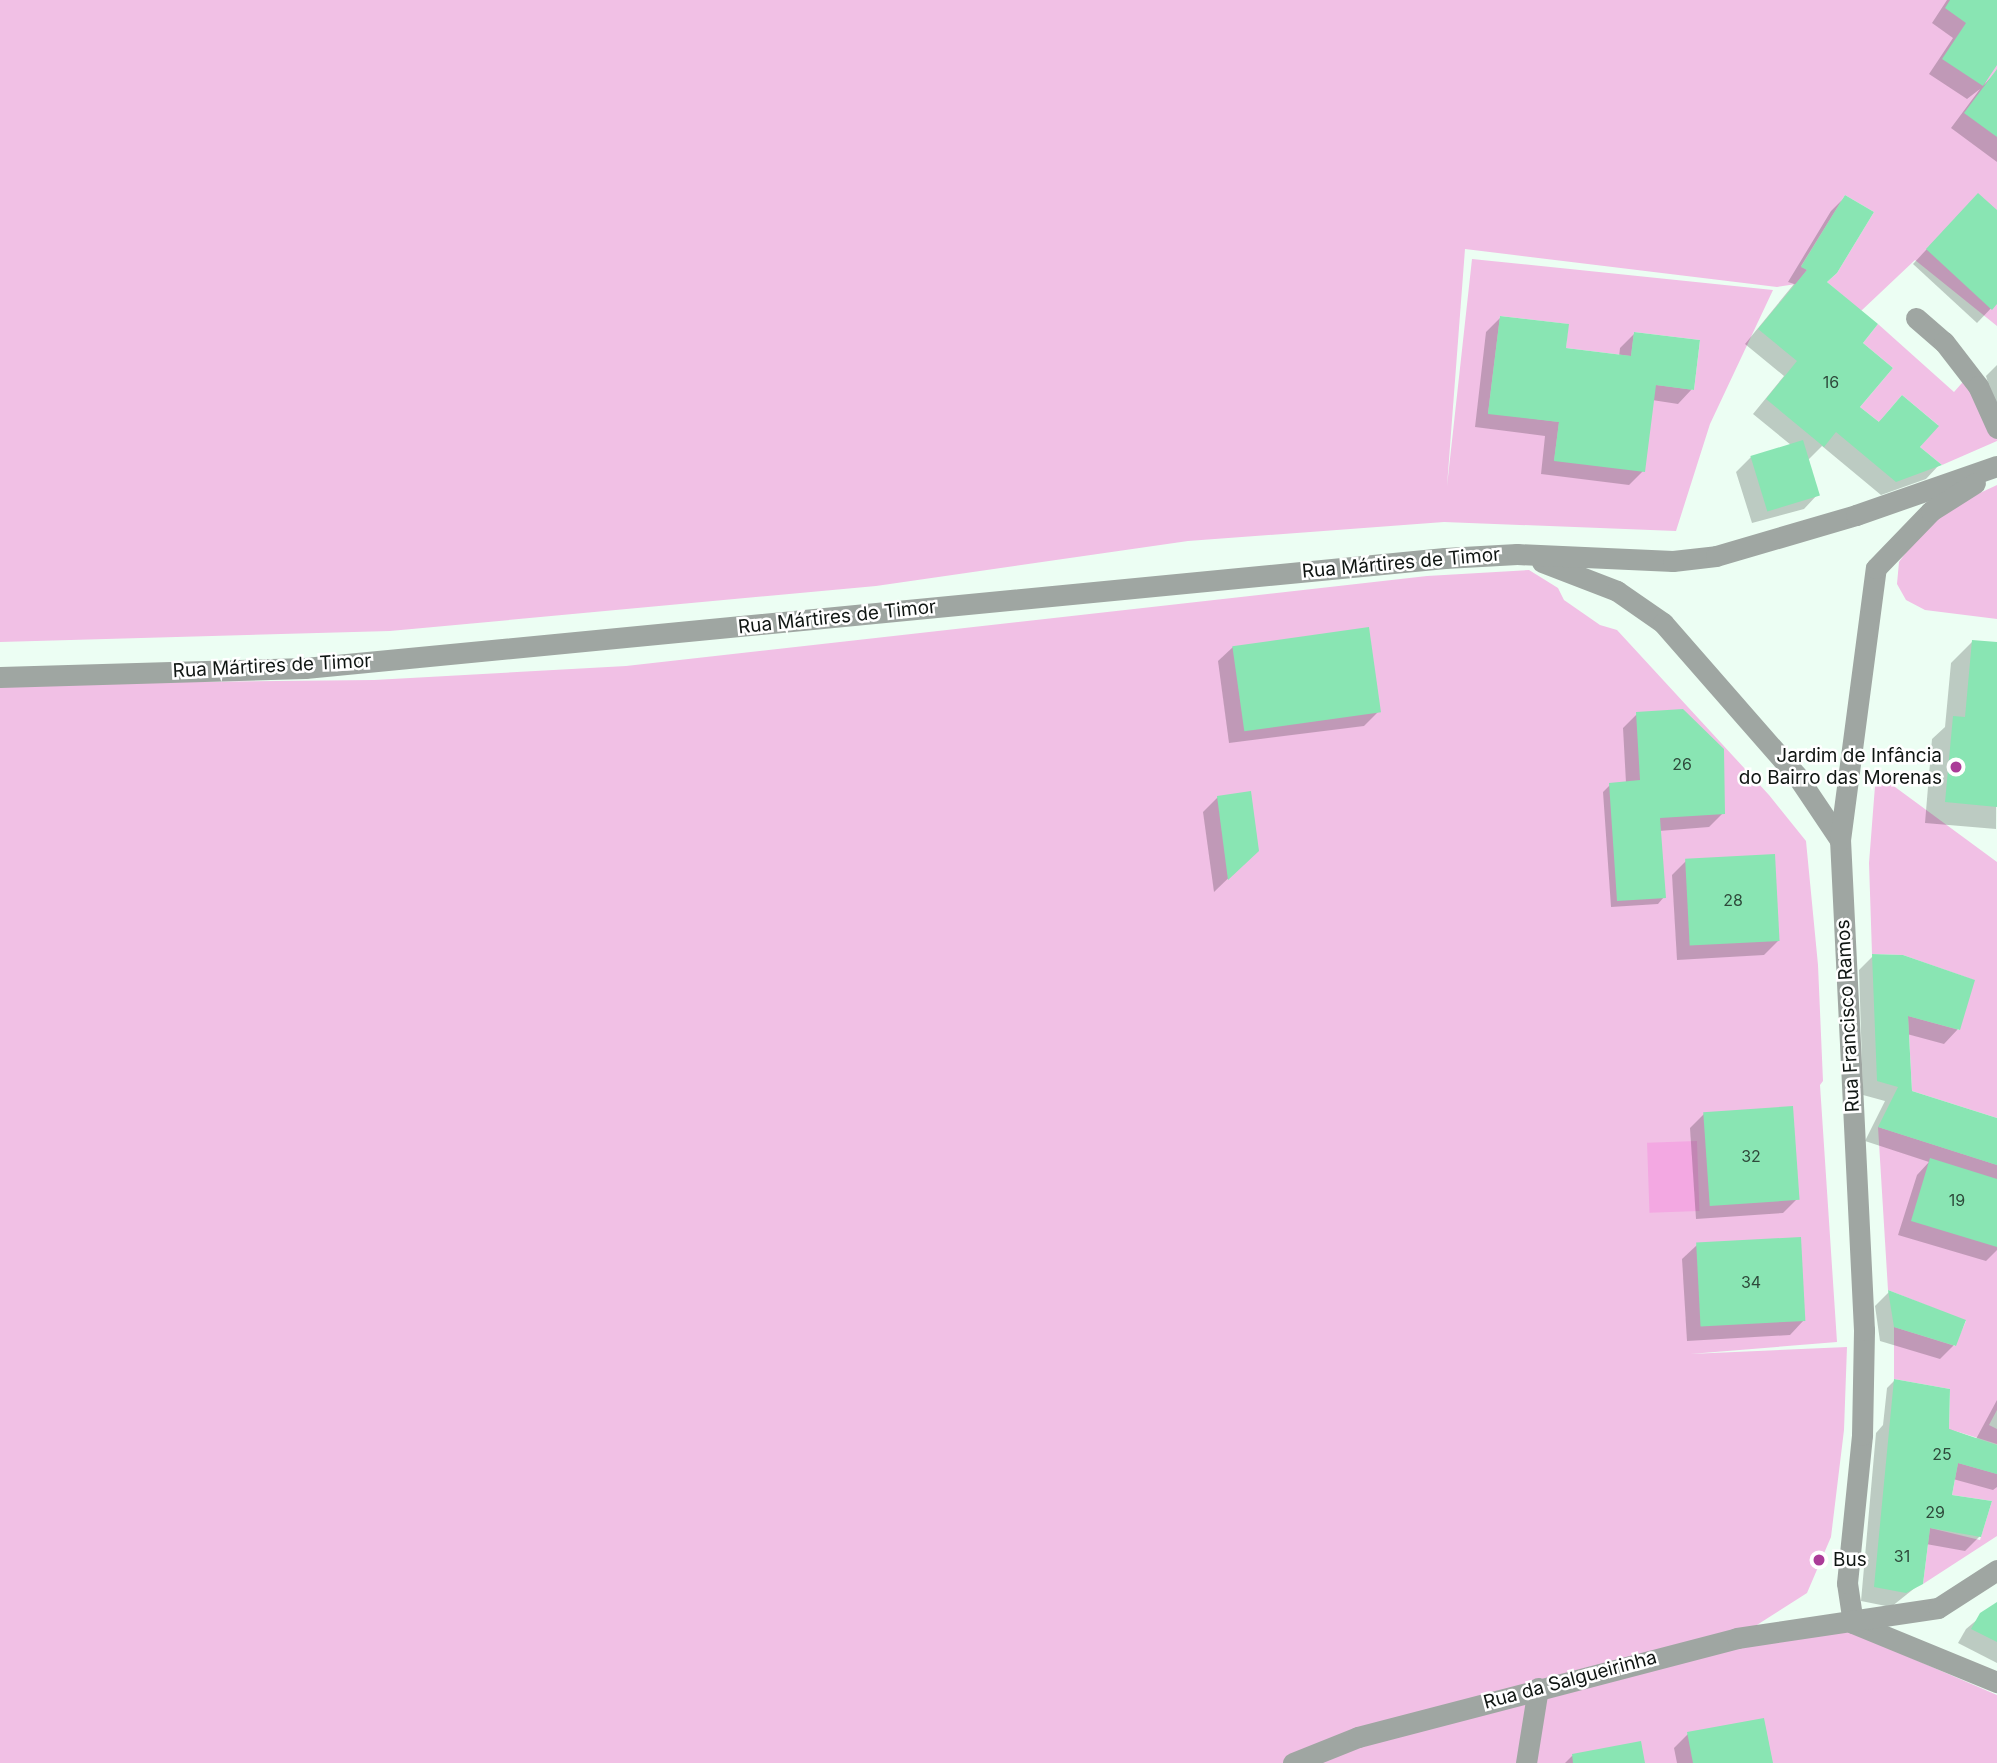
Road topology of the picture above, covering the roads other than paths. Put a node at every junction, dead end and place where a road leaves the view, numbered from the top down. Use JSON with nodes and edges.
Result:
{"nodes":[{"id":1,"x":1916,"y":318,"type":"dead end"},
{"id":2,"x":1997,"y":428,"type":"edge"},
{"id":3,"x":1997,"y":468,"type":"edge"},
{"id":4,"x":1517,"y":554,"type":"junction"},
{"id":5,"x":1674,"y":561,"type":"joint"},
{"id":6,"x":0,"y":677,"type":"edge"},
{"id":7,"x":1840,"y":840,"type":"junction"},
{"id":8,"x":1997,"y":1570,"type":"edge"},
{"id":9,"x":1853,"y":1623,"type":"junction"},
{"id":10,"x":1997,"y":1682,"type":"edge"},
{"id":11,"x":1538,"y":1688,"type":"junction"},
{"id":12,"x":1293,"y":1763,"type":"edge"},
{"id":13,"x":1526,"y":1763,"type":"edge"}],
"edges":[{"from":1,"to":2,"type":"street"},
{"from":3,"to":5,"type":"street","name":"Rua Francisco Ramos"},
{"from":3,"to":7,"type":"street","name":"Rua Francisco Ramos"},
{"from":4,"to":5,"type":"street","name":"Rua Mártires de Timor"},
{"from":4,"to":6,"type":"street","name":"Rua Mártires de Timor"},
{"from":4,"to":7,"type":"street"},
{"from":7,"to":9,"type":"street","name":"Rua Francisco Ramos"},
{"from":8,"to":9,"type":"street","name":"Rua da Salgueirinha"},
{"from":9,"to":10,"type":"street"},
{"from":9,"to":11,"type":"street","name":"Rua da Salgueirinha"},
{"from":11,"to":12,"type":"street","name":"Rua da Salgueirinha"},
{"from":11,"to":13,"type":"street"}]}
